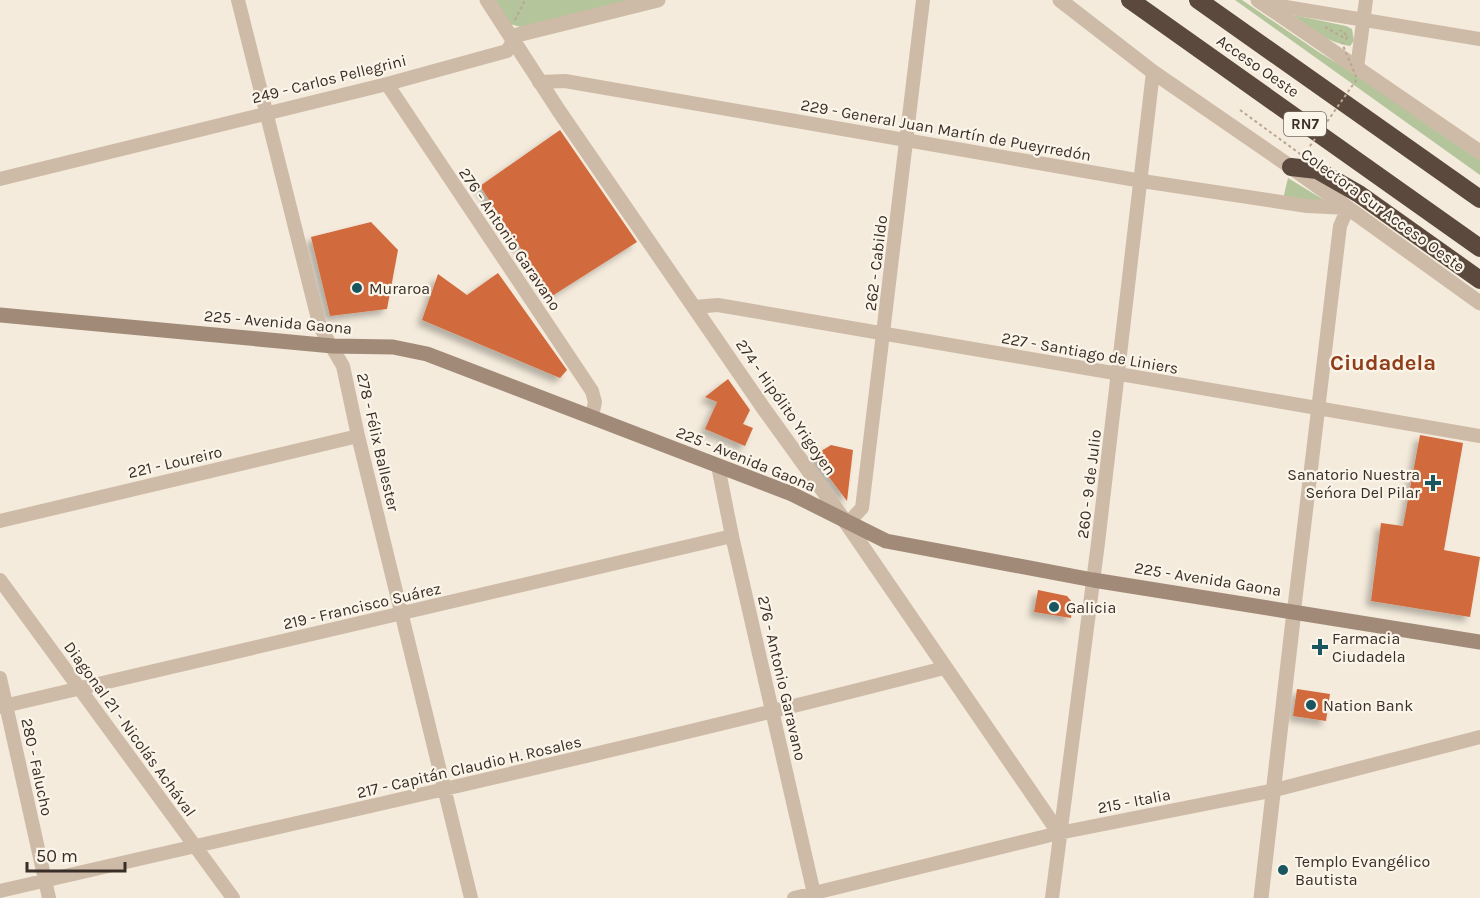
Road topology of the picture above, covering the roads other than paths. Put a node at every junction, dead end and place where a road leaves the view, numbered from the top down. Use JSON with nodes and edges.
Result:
{"nodes":[{"id":1,"x":238,"y":0,"type":"edge"},
{"id":2,"x":487,"y":0,"type":"edge"},
{"id":3,"x":658,"y":0,"type":"edge"},
{"id":4,"x":923,"y":0,"type":"edge"},
{"id":5,"x":1060,"y":0,"type":"edge"},
{"id":6,"x":1130,"y":0,"type":"edge"},
{"id":7,"x":1198,"y":0,"type":"edge"},
{"id":8,"x":1366,"y":0,"type":"edge"},
{"id":9,"x":1260,"y":2,"type":"edge"},
{"id":10,"x":1363,"y":19,"type":"junction"},
{"id":11,"x":1480,"y":39,"type":"edge"},
{"id":12,"x":512,"y":43,"type":"junction"},
{"id":13,"x":1357,"y":68,"type":"junction"},
{"id":14,"x":1153,"y":72,"type":"junction"},
{"id":15,"x":539,"y":82,"type":"junction"},
{"id":16,"x":387,"y":84,"type":"junction"},
{"id":17,"x":266,"y":113,"type":"junction"},
{"id":18,"x":906,"y":140,"type":"junction"},
{"id":19,"x":1480,"y":152,"type":"edge"},
{"id":20,"x":1291,"y":167,"type":"junction"},
{"id":21,"x":0,"y":179,"type":"edge"},
{"id":22,"x":1142,"y":181,"type":"junction"},
{"id":23,"x":1480,"y":199,"type":"edge"},
{"id":24,"x":1348,"y":208,"type":"junction"},
{"id":25,"x":1480,"y":248,"type":"edge"},
{"id":26,"x":1480,"y":280,"type":"edge"},
{"id":27,"x":1480,"y":303,"type":"edge"},
{"id":28,"x":694,"y":307,"type":"junction"},
{"id":29,"x":0,"y":315,"type":"edge"},
{"id":30,"x":884,"y":334,"type":"junction"},
{"id":31,"x":333,"y":346,"type":"junction"},
{"id":32,"x":1118,"y":375,"type":"junction"},
{"id":33,"x":1319,"y":408,"type":"junction"},
{"id":34,"x":592,"y":416,"type":"junction"},
{"id":35,"x":358,"y":436,"type":"junction"},
{"id":36,"x":1480,"y":436,"type":"edge"},
{"id":37,"x":718,"y":466,"type":"junction"},
{"id":38,"x":0,"y":521,"type":"edge"},
{"id":39,"x":847,"y":524,"type":"junction"},
{"id":40,"x":732,"y":536,"type":"junction"},
{"id":41,"x":0,"y":580,"type":"edge"},
{"id":42,"x":1094,"y":580,"type":"junction"},
{"id":43,"x":1294,"y":611,"type":"junction"},
{"id":44,"x":402,"y":613,"type":"junction"},
{"id":45,"x":1480,"y":642,"type":"edge"},
{"id":46,"x":944,"y":668,"type":"junction"},
{"id":47,"x":0,"y":678,"type":"edge"},
{"id":48,"x":81,"y":690,"type":"junction"},
{"id":49,"x":3,"y":706,"type":"edge"},
{"id":50,"x":774,"y":712,"type":"junction"},
{"id":51,"x":1480,"y":737,"type":"edge"},
{"id":52,"x":445,"y":790,"type":"junction"},
{"id":53,"x":1275,"y":790,"type":"junction"},
{"id":54,"x":1059,"y":833,"type":"junction"},
{"id":55,"x":195,"y":847,"type":"junction"},
{"id":56,"x":45,"y":880,"type":"junction"},
{"id":57,"x":0,"y":891,"type":"edge"},
{"id":58,"x":815,"y":895,"type":"edge"},
{"id":59,"x":49,"y":898,"type":"edge"},
{"id":60,"x":233,"y":898,"type":"edge"},
{"id":61,"x":471,"y":898,"type":"edge"},
{"id":62,"x":794,"y":898,"type":"edge"},
{"id":63,"x":1052,"y":898,"type":"edge"},
{"id":64,"x":1261,"y":898,"type":"edge"}],
"edges":[{"from":1,"to":17,"type":"street","name":"278 - Félix Ballester"},
{"from":2,"to":12,"type":"street","name":"274 - Hipólito Yrigoyen"},
{"from":3,"to":12,"type":"street","name":"249 - Carlos Pellegrini"},
{"from":4,"to":18,"type":"street","name":"262 - Cabildo"},
{"from":5,"to":14,"type":"street","name":"Colectora Sur Acceso Oeste"},
{"from":6,"to":25,"type":"highway","name":"Acceso Oeste","number":"RN7"},
{"from":7,"to":23,"type":"highway","name":"Acceso Oeste","number":"RN7"},
{"from":8,"to":10,"type":"street"},
{"from":9,"to":10,"type":"street"},
{"from":9,"to":13,"type":"street"},
{"from":10,"to":11,"type":"street"},
{"from":10,"to":13,"type":"street"},
{"from":12,"to":15,"type":"street","name":"274 - Hipólito Yrigoyen"},
{"from":12,"to":16,"type":"street","name":"249 - Carlos Pellegrini"},
{"from":13,"to":19,"type":"street"},
{"from":14,"to":20,"type":"street","name":"Colectora Sur Acceso Oeste"},
{"from":14,"to":22,"type":"street","name":"260 - 9 de Julio"},
{"from":15,"to":18,"type":"street","name":"229 - General Juan Martín de Pueyrredón"},
{"from":15,"to":28,"type":"street","name":"274 - Hipólito Yrigoyen"},
{"from":16,"to":17,"type":"street","name":"249 - Carlos Pellegrini"},
{"from":16,"to":34,"type":"street","name":"276 - Antonio Garavano"},
{"from":17,"to":21,"type":"street","name":"249 - Carlos Pellegrini"},
{"from":17,"to":31,"type":"street","name":"278 - Félix Ballester"},
{"from":18,"to":22,"type":"street","name":"229 - General Juan Martín de Pueyrredón"},
{"from":18,"to":30,"type":"street","name":"262 - Cabildo"},
{"from":20,"to":24,"type":"street","name":"Colectora Sur Acceso Oeste"},
{"from":20,"to":26,"type":"highway"},
{"from":22,"to":24,"type":"street","name":"229 - General Juan Martín de Pueyrredón"},
{"from":22,"to":32,"type":"street","name":"260 - 9 de Julio"},
{"from":24,"to":27,"type":"street","name":"Colectora Sur Acceso Oeste"},
{"from":24,"to":33,"type":"street"},
{"from":28,"to":30,"type":"street","name":"227 - Santiago de Liniers"},
{"from":28,"to":39,"type":"street","name":"274 - Hipólito Yrigoyen"},
{"from":29,"to":31,"type":"main road","name":"225 - Avenida Gaona"},
{"from":30,"to":32,"type":"street","name":"227 - Santiago de Liniers"},
{"from":30,"to":39,"type":"street","name":"262 - Cabildo"},
{"from":31,"to":34,"type":"main road","name":"225 - Avenida Gaona"},
{"from":31,"to":35,"type":"street","name":"278 - Félix Ballester"},
{"from":32,"to":33,"type":"street","name":"227 - Santiago de Liniers"},
{"from":32,"to":42,"type":"street","name":"260 - 9 de Julio"},
{"from":33,"to":36,"type":"street","name":"227 - Santiago de Liniers"},
{"from":33,"to":43,"type":"street"},
{"from":34,"to":37,"type":"main road","name":"225 - Avenida Gaona"},
{"from":35,"to":38,"type":"street","name":"221 - Loureiro"},
{"from":35,"to":44,"type":"street","name":"278 - Félix Ballester"},
{"from":37,"to":39,"type":"main road","name":"225 - Avenida Gaona"},
{"from":37,"to":40,"type":"street","name":"276 - Antonio Garavano"},
{"from":39,"to":42,"type":"main road","name":"225 - Avenida Gaona"},
{"from":39,"to":46,"type":"street","name":"274 - Hipólito Yrigoyen"},
{"from":40,"to":44,"type":"street","name":"219 - Francisco Suárez"},
{"from":40,"to":50,"type":"street","name":"276 - Antonio Garavano"},
{"from":41,"to":48,"type":"street","name":"Diagonal 21 - Nicolás Achával"},
{"from":42,"to":43,"type":"main road","name":"225 - Avenida Gaona"},
{"from":42,"to":54,"type":"street","name":"260 - 9 de Julio"},
{"from":43,"to":45,"type":"main road","name":"225 - Avenida Gaona"},
{"from":43,"to":53,"type":"street"},
{"from":44,"to":48,"type":"street","name":"219 - Francisco Suárez"},
{"from":44,"to":52,"type":"street","name":"278 - Félix Ballester"},
{"from":46,"to":50,"type":"street","name":"217 - Capitán Claudio H. Rosales"},
{"from":46,"to":54,"type":"street","name":"274 - Hipólito Yrigoyen"},
{"from":47,"to":49,"type":"street","name":"280 - Falucho"},
{"from":48,"to":49,"type":"street","name":"219 - Francisco Suárez"},
{"from":48,"to":55,"type":"street","name":"Diagonal 21 - Nicolás Achával"},
{"from":49,"to":56,"type":"street","name":"280 - Falucho"},
{"from":50,"to":52,"type":"street","name":"217 - Capitán Claudio H. Rosales"},
{"from":50,"to":58,"type":"street","name":"276 - Antonio Garavano"},
{"from":51,"to":53,"type":"street","name":"215 - Italia"},
{"from":52,"to":55,"type":"street","name":"217 - Capitán Claudio H. Rosales"},
{"from":52,"to":61,"type":"street","name":"278 - Félix Ballester"},
{"from":53,"to":54,"type":"street","name":"215 - Italia"},
{"from":53,"to":64,"type":"street"},
{"from":54,"to":58,"type":"street","name":"215 - Italia"},
{"from":54,"to":63,"type":"street","name":"260 - 9 de Julio"},
{"from":55,"to":56,"type":"street","name":"217 - Capitán Claudio H. Rosales"},
{"from":55,"to":60,"type":"street","name":"Diagonal 21 - Nicolás Achával"},
{"from":56,"to":57,"type":"street","name":"217 - Capitán Claudio H. Rosales"},
{"from":56,"to":59,"type":"street","name":"280 - Falucho"},
{"from":58,"to":62,"type":"street","name":"215 - Italia"}]}
